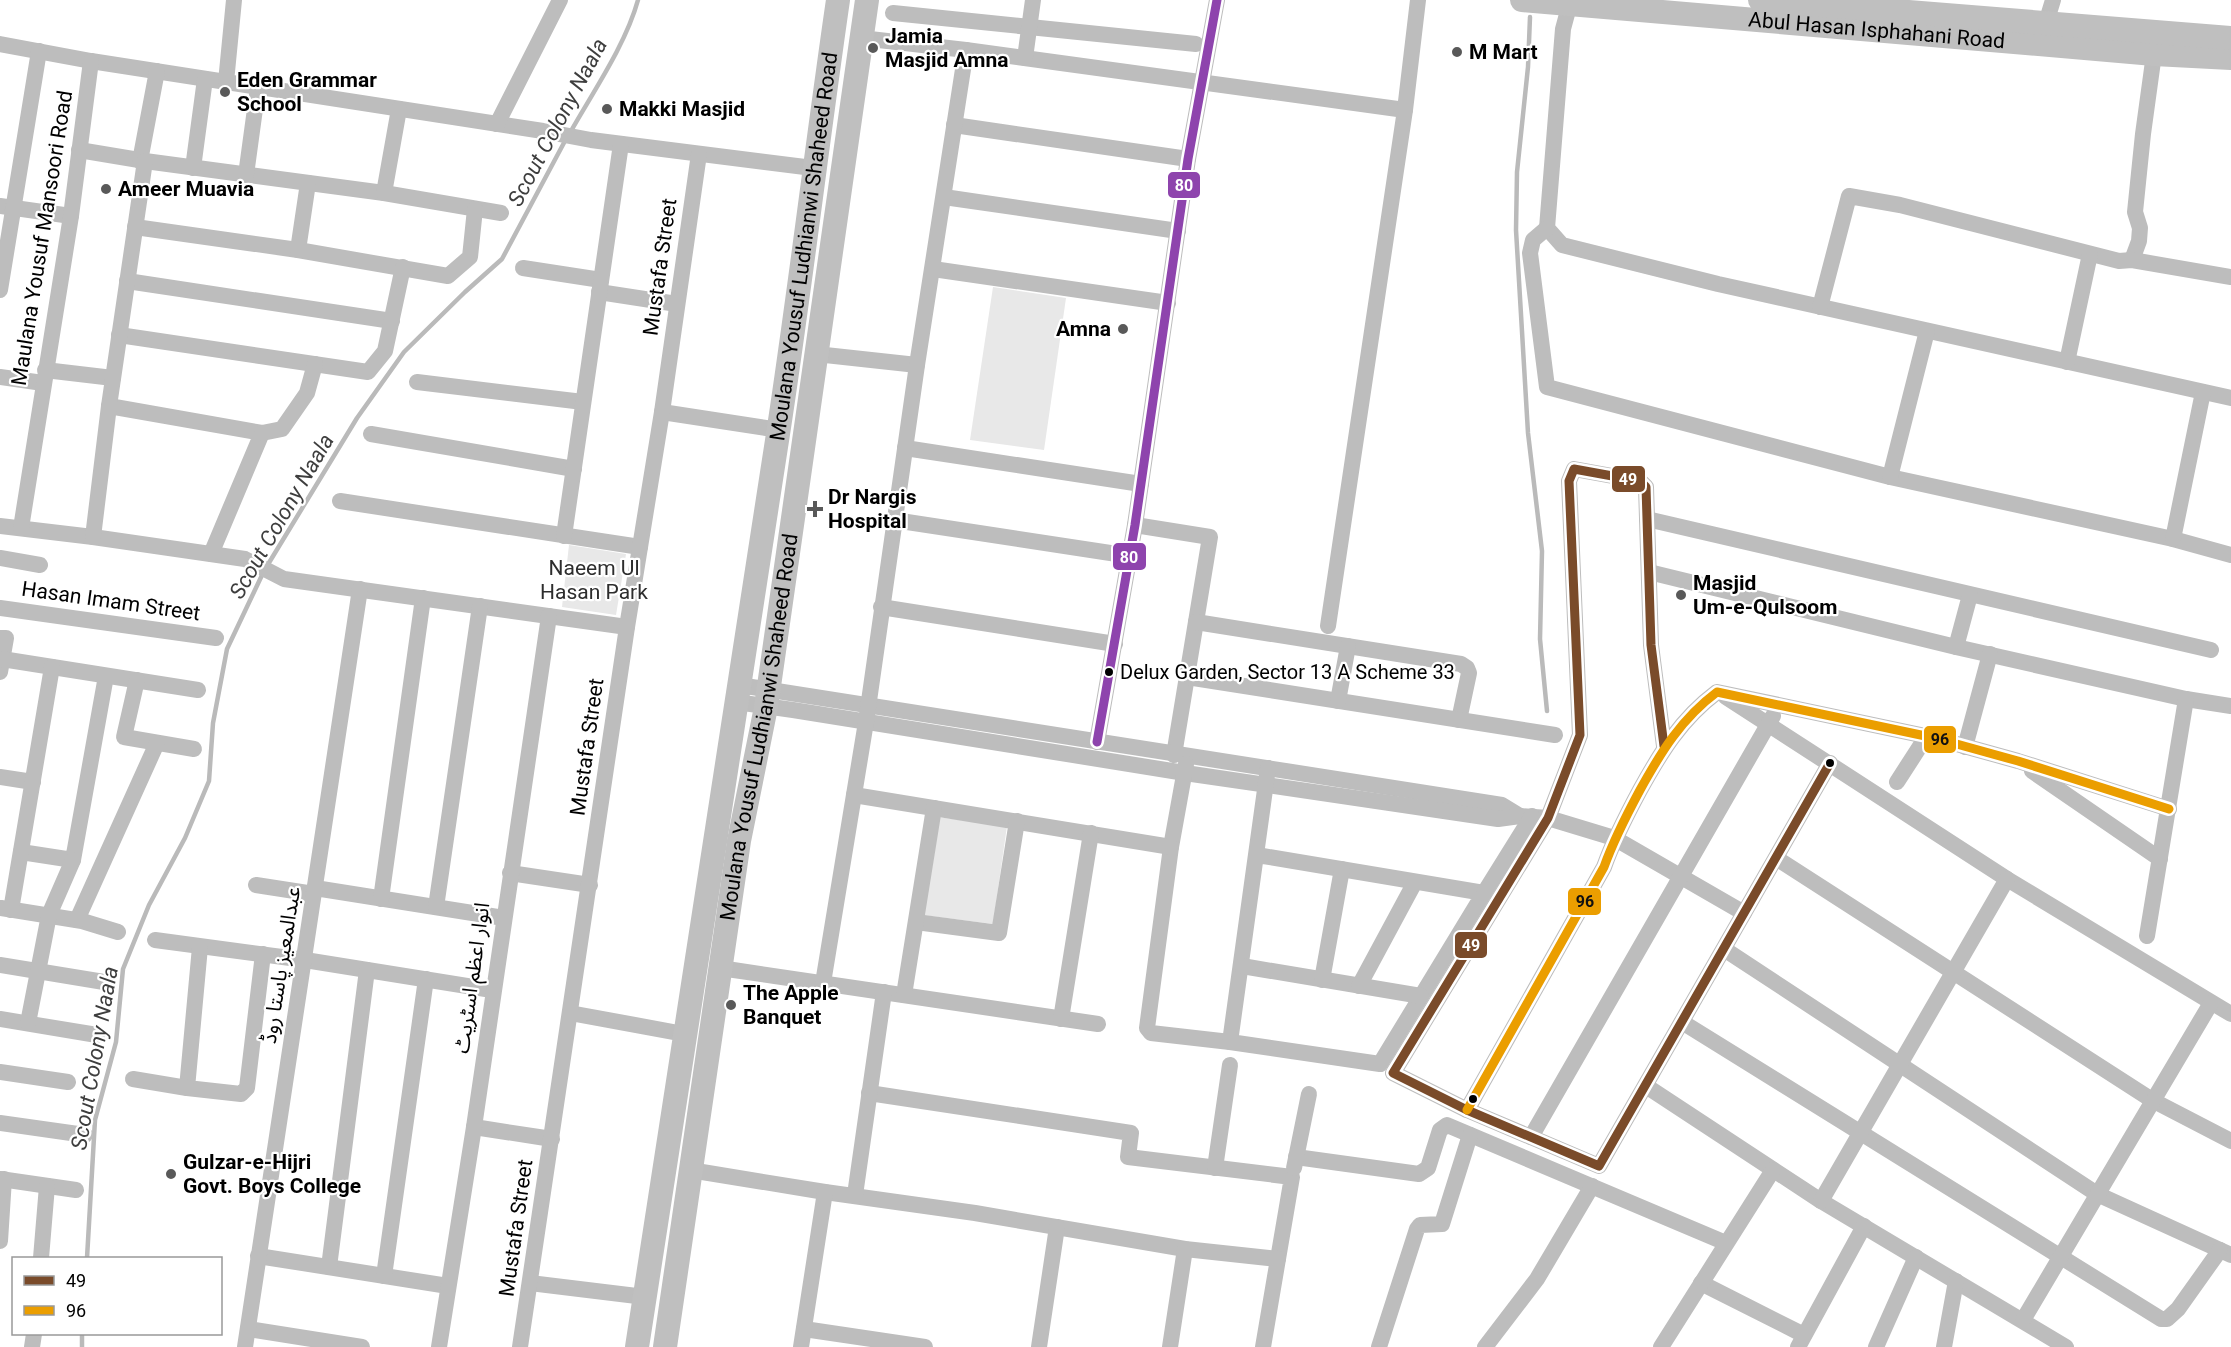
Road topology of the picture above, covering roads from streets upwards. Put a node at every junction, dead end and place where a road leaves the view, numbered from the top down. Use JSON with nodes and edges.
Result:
{"nodes":[{"id":1,"x":234,"y":0,"type":"edge"},
{"id":2,"x":560,"y":0,"type":"edge"},
{"id":3,"x":838,"y":0,"type":"edge"},
{"id":4,"x":867,"y":0,"type":"edge"},
{"id":5,"x":1033,"y":0,"type":"edge"},
{"id":6,"x":1217,"y":0,"type":"edge"},
{"id":7,"x":1418,"y":0,"type":"edge"},
{"id":8,"x":1522,"y":0,"type":"edge"},
{"id":9,"x":1760,"y":0,"type":"edge"},
{"id":10,"x":2053,"y":0,"type":"edge"},
{"id":11,"x":1570,"y":3,"type":"junction"},
{"id":12,"x":893,"y":13,"type":"dead end"},
{"id":13,"x":1030,"y":26,"type":"junction"},
{"id":14,"x":2046,"y":34,"type":"junction"},
{"id":15,"x":861,"y":38,"type":"junction"},
{"id":16,"x":2231,"y":38,"type":"edge"},
{"id":17,"x":0,"y":44,"type":"edge"},
{"id":18,"x":1196,"y":44,"type":"dead end"},
{"id":19,"x":966,"y":50,"type":"junction"},
{"id":20,"x":39,"y":51,"type":"junction"},
{"id":21,"x":2154,"y":54,"type":"junction"},
{"id":22,"x":1025,"y":58,"type":"junction"},
{"id":23,"x":2231,"y":58,"type":"edge"},
{"id":24,"x":91,"y":61,"type":"junction"},
{"id":25,"x":157,"y":71,"type":"junction"},
{"id":26,"x":205,"y":79,"type":"junction"},
{"id":27,"x":225,"y":82,"type":"junction"},
{"id":28,"x":1202,"y":83,"type":"junction"},
{"id":29,"x":258,"y":87,"type":"junction"},
{"id":30,"x":399,"y":109,"type":"junction"},
{"id":31,"x":1405,"y":110,"type":"junction"},
{"id":32,"x":497,"y":124,"type":"junction"},
{"id":33,"x":954,"y":126,"type":"junction"},
{"id":34,"x":621,"y":144,"type":"junction"},
{"id":35,"x":79,"y":150,"type":"junction"},
{"id":36,"x":699,"y":154,"type":"junction"},
{"id":37,"x":1188,"y":159,"type":"junction"},
{"id":38,"x":142,"y":161,"type":"junction"},
{"id":39,"x":193,"y":168,"type":"junction"},
{"id":40,"x":813,"y":168,"type":"junction"},
{"id":41,"x":246,"y":175,"type":"junction"},
{"id":42,"x":308,"y":183,"type":"junction"},
{"id":43,"x":384,"y":193,"type":"junction"},
{"id":44,"x":944,"y":197,"type":"junction"},
{"id":45,"x":6,"y":207,"type":"edge"},
{"id":46,"x":475,"y":209,"type":"junction"},
{"id":47,"x":501,"y":213,"type":"dead end"},
{"id":48,"x":71,"y":216,"type":"junction"},
{"id":49,"x":135,"y":227,"type":"junction"},
{"id":50,"x":1547,"y":228,"type":"junction"},
{"id":51,"x":1178,"y":231,"type":"junction"},
{"id":52,"x":298,"y":250,"type":"junction"},
{"id":53,"x":2091,"y":254,"type":"junction"},
{"id":54,"x":2132,"y":260,"type":"junction"},
{"id":55,"x":403,"y":267,"type":"junction"},
{"id":56,"x":523,"y":267,"type":"dead end"},
{"id":57,"x":933,"y":269,"type":"junction"},
{"id":58,"x":2231,"y":277,"type":"edge"},
{"id":59,"x":127,"y":281,"type":"junction"},
{"id":60,"x":600,"y":286,"type":"junction"},
{"id":61,"x":0,"y":290,"type":"edge"},
{"id":62,"x":1167,"y":303,"type":"junction"},
{"id":63,"x":677,"y":304,"type":"junction"},
{"id":64,"x":1820,"y":307,"type":"junction"},
{"id":65,"x":392,"y":321,"type":"junction"},
{"id":66,"x":1927,"y":331,"type":"junction"},
{"id":67,"x":119,"y":335,"type":"junction"},
{"id":68,"x":816,"y":354,"type":"junction"},
{"id":69,"x":2067,"y":362,"type":"junction"},
{"id":70,"x":315,"y":364,"type":"junction"},
{"id":71,"x":917,"y":365,"type":"junction"},
{"id":72,"x":0,"y":377,"type":"edge"},
{"id":73,"x":44,"y":377,"type":"junction"},
{"id":74,"x":113,"y":378,"type":"junction"},
{"id":75,"x":417,"y":382,"type":"dead end"},
{"id":76,"x":2203,"y":392,"type":"junction"},
{"id":77,"x":2231,"y":398,"type":"edge"},
{"id":78,"x":584,"y":402,"type":"junction"},
{"id":79,"x":109,"y":406,"type":"junction"},
{"id":80,"x":662,"y":412,"type":"junction"},
{"id":81,"x":779,"y":430,"type":"junction"},
{"id":82,"x":262,"y":433,"type":"junction"},
{"id":83,"x":371,"y":434,"type":"dead end"},
{"id":84,"x":905,"y":448,"type":"junction"},
{"id":85,"x":574,"y":469,"type":"junction"},
{"id":86,"x":1890,"y":477,"type":"junction"},
{"id":87,"x":1141,"y":484,"type":"junction"},
{"id":88,"x":340,"y":501,"type":"dead end"},
{"id":89,"x":1647,"y":519,"type":"junction"},
{"id":90,"x":894,"y":520,"type":"junction"},
{"id":91,"x":1135,"y":525,"type":"junction"},
{"id":92,"x":0,"y":526,"type":"edge"},
{"id":93,"x":21,"y":528,"type":"junction"},
{"id":94,"x":564,"y":536,"type":"junction"},
{"id":95,"x":93,"y":537,"type":"junction"},
{"id":96,"x":2173,"y":539,"type":"junction"},
{"id":97,"x":640,"y":547,"type":"junction"},
{"id":98,"x":211,"y":554,"type":"junction"},
{"id":99,"x":2231,"y":555,"type":"edge"},
{"id":100,"x":1130,"y":556,"type":"junction"},
{"id":101,"x":0,"y":558,"type":"edge"},
{"id":102,"x":40,"y":565,"type":"dead end"},
{"id":103,"x":1649,"y":572,"type":"junction"},
{"id":104,"x":360,"y":589,"type":"junction"},
{"id":105,"x":1970,"y":595,"type":"junction"},
{"id":106,"x":423,"y":598,"type":"junction"},
{"id":107,"x":480,"y":606,"type":"junction"},
{"id":108,"x":881,"y":607,"type":"junction"},
{"id":109,"x":0,"y":608,"type":"edge"},
{"id":110,"x":549,"y":616,"type":"junction"},
{"id":111,"x":1196,"y":622,"type":"junction"},
{"id":112,"x":1328,"y":626,"type":"dead end"},
{"id":113,"x":627,"y":627,"type":"junction"},
{"id":114,"x":0,"y":638,"type":"edge"},
{"id":115,"x":216,"y":638,"type":"dead end"},
{"id":116,"x":1114,"y":644,"type":"junction"},
{"id":117,"x":1348,"y":646,"type":"junction"},
{"id":118,"x":1956,"y":647,"type":"junction"},
{"id":119,"x":2211,"y":650,"type":"dead end"},
{"id":120,"x":1990,"y":654,"type":"junction"},
{"id":121,"x":1,"y":666,"type":"edge"},
{"id":122,"x":52,"y":667,"type":"junction"},
{"id":123,"x":106,"y":676,"type":"junction"},
{"id":124,"x":1187,"y":678,"type":"junction"},
{"id":125,"x":137,"y":680,"type":"junction"},
{"id":126,"x":198,"y":690,"type":"dead end"},
{"id":127,"x":1717,"y":692,"type":"junction"},
{"id":128,"x":737,"y":694,"type":"junction"},
{"id":129,"x":767,"y":698,"type":"junction"},
{"id":130,"x":2186,"y":699,"type":"junction"},
{"id":131,"x":1338,"y":701,"type":"junction"},
{"id":132,"x":867,"y":704,"type":"junction"},
{"id":133,"x":1779,"y":705,"type":"junction"},
{"id":134,"x":2231,"y":706,"type":"edge"},
{"id":135,"x":1459,"y":720,"type":"junction"},
{"id":136,"x":866,"y":722,"type":"junction"},
{"id":137,"x":1769,"y":724,"type":"junction"},
{"id":138,"x":1555,"y":735,"type":"dead end"},
{"id":139,"x":1926,"y":736,"type":"junction"},
{"id":140,"x":1097,"y":742,"type":"junction"},
{"id":141,"x":157,"y":743,"type":"junction"},
{"id":142,"x":1664,"y":746,"type":"junction"},
{"id":143,"x":1965,"y":747,"type":"junction"},
{"id":144,"x":194,"y":749,"type":"dead end"},
{"id":145,"x":1182,"y":761,"type":"junction"},
{"id":146,"x":2018,"y":761,"type":"junction"},
{"id":147,"x":1830,"y":763,"type":"junction"},
{"id":148,"x":0,"y":777,"type":"edge"},
{"id":149,"x":1268,"y":777,"type":"junction"},
{"id":150,"x":33,"y":782,"type":"junction"},
{"id":151,"x":1897,"y":782,"type":"dead end"},
{"id":152,"x":854,"y":795,"type":"junction"},
{"id":153,"x":934,"y":808,"type":"junction"},
{"id":154,"x":2169,"y":809,"type":"junction"},
{"id":155,"x":1533,"y":817,"type":"junction"},
{"id":156,"x":1017,"y":821,"type":"junction"},
{"id":157,"x":1091,"y":833,"type":"junction"},
{"id":158,"x":1614,"y":838,"type":"junction"},
{"id":159,"x":1171,"y":846,"type":"junction"},
{"id":160,"x":21,"y":852,"type":"junction"},
{"id":161,"x":1257,"y":855,"type":"junction"},
{"id":162,"x":1776,"y":858,"type":"junction"},
{"id":163,"x":2160,"y":859,"type":"junction"},
{"id":164,"x":73,"y":860,"type":"junction"},
{"id":165,"x":1342,"y":869,"type":"junction"},
{"id":166,"x":510,"y":873,"type":"junction"},
{"id":167,"x":1681,"y":877,"type":"junction"},
{"id":168,"x":2007,"y":879,"type":"junction"},
{"id":169,"x":1415,"y":882,"type":"junction"},
{"id":170,"x":256,"y":885,"type":"dead end"},
{"id":171,"x":590,"y":885,"type":"junction"},
{"id":172,"x":315,"y":891,"type":"junction"},
{"id":173,"x":1484,"y":893,"type":"junction"},
{"id":174,"x":381,"y":899,"type":"junction"},
{"id":175,"x":436,"y":907,"type":"junction"},
{"id":176,"x":5,"y":909,"type":"edge"},
{"id":177,"x":1744,"y":913,"type":"junction"},
{"id":178,"x":50,"y":915,"type":"junction"},
{"id":179,"x":504,"y":918,"type":"junction"},
{"id":180,"x":77,"y":920,"type":"junction"},
{"id":181,"x":916,"y":922,"type":"junction"},
{"id":182,"x":118,"y":932,"type":"dead end"},
{"id":183,"x":2147,"y":936,"type":"dead end"},
{"id":184,"x":154,"y":939,"type":"dead end"},
{"id":185,"x":200,"y":947,"type":"junction"},
{"id":186,"x":1724,"y":949,"type":"junction"},
{"id":187,"x":263,"y":954,"type":"junction"},
{"id":188,"x":305,"y":960,"type":"junction"},
{"id":189,"x":0,"y":965,"type":"edge"},
{"id":190,"x":1242,"y":966,"type":"junction"},
{"id":191,"x":720,"y":968,"type":"junction"},
{"id":192,"x":367,"y":970,"type":"junction"},
{"id":193,"x":39,"y":971,"type":"junction"},
{"id":194,"x":1953,"y":972,"type":"junction"},
{"id":195,"x":426,"y":979,"type":"junction"},
{"id":196,"x":1322,"y":980,"type":"junction"},
{"id":197,"x":104,"y":982,"type":"dead end"},
{"id":198,"x":823,"y":983,"type":"junction"},
{"id":199,"x":1359,"y":986,"type":"junction"},
{"id":200,"x":492,"y":990,"type":"junction"},
{"id":201,"x":884,"y":992,"type":"junction"},
{"id":202,"x":904,"y":995,"type":"junction"},
{"id":203,"x":1421,"y":996,"type":"junction"},
{"id":204,"x":2211,"y":1003,"type":"junction"},
{"id":205,"x":570,"y":1014,"type":"junction"},
{"id":206,"x":2231,"y":1014,"type":"edge"},
{"id":207,"x":0,"y":1019,"type":"edge"},
{"id":208,"x":1061,"y":1019,"type":"junction"},
{"id":209,"x":1682,"y":1022,"type":"junction"},
{"id":210,"x":28,"y":1023,"type":"junction"},
{"id":211,"x":1098,"y":1024,"type":"dead end"},
{"id":212,"x":684,"y":1034,"type":"junction"},
{"id":213,"x":97,"y":1035,"type":"dead end"},
{"id":214,"x":1230,"y":1042,"type":"junction"},
{"id":215,"x":1230,"y":1065,"type":"dead end"},
{"id":216,"x":1900,"y":1065,"type":"junction"},
{"id":217,"x":0,"y":1072,"type":"edge"},
{"id":218,"x":133,"y":1079,"type":"dead end"},
{"id":219,"x":68,"y":1082,"type":"dead end"},
{"id":220,"x":1646,"y":1086,"type":"junction"},
{"id":221,"x":187,"y":1088,"type":"junction"},
{"id":222,"x":869,"y":1093,"type":"junction"},
{"id":223,"x":1309,"y":1094,"type":"dead end"},
{"id":224,"x":2152,"y":1100,"type":"junction"},
{"id":225,"x":1467,"y":1110,"type":"junction"},
{"id":226,"x":0,"y":1123,"type":"edge"},
{"id":227,"x":474,"y":1126,"type":"junction"},
{"id":228,"x":1861,"y":1132,"type":"junction"},
{"id":229,"x":84,"y":1135,"type":"dead end"},
{"id":230,"x":1470,"y":1135,"type":"junction"},
{"id":231,"x":1531,"y":1137,"type":"junction"},
{"id":232,"x":552,"y":1139,"type":"junction"},
{"id":233,"x":2231,"y":1141,"type":"edge"},
{"id":234,"x":1296,"y":1157,"type":"junction"},
{"id":235,"x":1215,"y":1168,"type":"junction"},
{"id":236,"x":690,"y":1170,"type":"junction"},
{"id":237,"x":1773,"y":1170,"type":"junction"},
{"id":238,"x":1292,"y":1177,"type":"junction"},
{"id":239,"x":2,"y":1179,"type":"edge"},
{"id":240,"x":47,"y":1186,"type":"junction"},
{"id":241,"x":1592,"y":1186,"type":"junction"},
{"id":242,"x":76,"y":1190,"type":"dead end"},
{"id":243,"x":825,"y":1192,"type":"junction"},
{"id":244,"x":2097,"y":1194,"type":"junction"},
{"id":245,"x":855,"y":1195,"type":"junction"},
{"id":246,"x":1821,"y":1201,"type":"junction"},
{"id":247,"x":1864,"y":1226,"type":"junction"},
{"id":248,"x":1058,"y":1227,"type":"junction"},
{"id":249,"x":0,"y":1241,"type":"edge"},
{"id":250,"x":1726,"y":1243,"type":"junction"},
{"id":251,"x":1185,"y":1249,"type":"junction"},
{"id":252,"x":2226,"y":1253,"type":"edge"},
{"id":253,"x":258,"y":1256,"type":"junction"},
{"id":254,"x":2060,"y":1256,"type":"junction"},
{"id":255,"x":41,"y":1257,"type":"edge"},
{"id":256,"x":1916,"y":1257,"type":"junction"},
{"id":257,"x":1278,"y":1259,"type":"junction"},
{"id":258,"x":329,"y":1267,"type":"junction"},
{"id":259,"x":384,"y":1276,"type":"junction"},
{"id":260,"x":1956,"y":1281,"type":"junction"},
{"id":261,"x":530,"y":1283,"type":"junction"},
{"id":262,"x":1701,"y":1283,"type":"junction"},
{"id":263,"x":448,"y":1286,"type":"junction"},
{"id":264,"x":645,"y":1297,"type":"junction"},
{"id":265,"x":2023,"y":1320,"type":"junction"},
{"id":266,"x":248,"y":1329,"type":"junction"},
{"id":267,"x":804,"y":1329,"type":"junction"},
{"id":268,"x":1801,"y":1341,"type":"edge"},
{"id":269,"x":317,"y":1344,"type":"edge"},
{"id":270,"x":916,"y":1346,"type":"edge"},
{"id":271,"x":245,"y":1347,"type":"edge"},
{"id":272,"x":362,"y":1347,"type":"edge"},
{"id":273,"x":439,"y":1347,"type":"edge"},
{"id":274,"x":520,"y":1347,"type":"edge"},
{"id":275,"x":637,"y":1347,"type":"edge"},
{"id":276,"x":665,"y":1347,"type":"edge"},
{"id":277,"x":801,"y":1347,"type":"edge"},
{"id":278,"x":1039,"y":1347,"type":"edge"},
{"id":279,"x":1170,"y":1347,"type":"edge"},
{"id":280,"x":1263,"y":1347,"type":"edge"},
{"id":281,"x":1379,"y":1347,"type":"edge"},
{"id":282,"x":1485,"y":1347,"type":"edge"},
{"id":283,"x":1661,"y":1347,"type":"edge"},
{"id":284,"x":1876,"y":1347,"type":"edge"},
{"id":285,"x":1944,"y":1347,"type":"edge"},
{"id":286,"x":2066,"y":1347,"type":"edge"}],
"edges":[{"from":1,"to":27,"type":"street"},
{"from":2,"to":32,"type":"street"},
{"from":3,"to":40,"type":"street","name":"Moulana Yousuf Ludhianwi Shaheed Road"},
{"from":4,"to":15,"type":"street","name":"Moulana Yousuf Ludhianwi Shaheed Road"},
{"from":5,"to":13,"type":"street"},
{"from":6,"to":28,"type":"street"},
{"from":7,"to":31,"type":"street"},
{"from":8,"to":11,"type":"street","name":"Abul Hasan Isphahani Road"},
{"from":9,"to":14,"type":"street","name":"Abul Hasan Isphahani Road"},
{"from":10,"to":14,"type":"street"},
{"from":11,"to":14,"type":"street","name":"Abul Hasan Isphahani Road"},
{"from":11,"to":50,"type":"street"},
{"from":12,"to":13,"type":"street"},
{"from":13,"to":18,"type":"street"},
{"from":13,"to":22,"type":"street"},
{"from":14,"to":16,"type":"street","name":"Abul Hasan Isphahani Road"},
{"from":14,"to":21,"type":"street","name":"Abul Hasan Isphahani Road"},
{"from":15,"to":19,"type":"street"},
{"from":15,"to":68,"type":"street","name":"Moulana Yousuf Ludhianwi Shaheed Road"},
{"from":17,"to":20,"type":"street"},
{"from":19,"to":22,"type":"street"},
{"from":19,"to":33,"type":"street"},
{"from":20,"to":24,"type":"street"},
{"from":20,"to":45,"type":"street"},
{"from":21,"to":23,"type":"street","name":"Abul Hasan Isphahani Road"},
{"from":21,"to":54,"type":"street"},
{"from":22,"to":28,"type":"street"},
{"from":24,"to":25,"type":"street"},
{"from":24,"to":35,"type":"street","name":"Maulana Yousuf Mansoori Road"},
{"from":25,"to":26,"type":"street"},
{"from":25,"to":38,"type":"street"},
{"from":26,"to":27,"type":"street"},
{"from":26,"to":39,"type":"street"},
{"from":27,"to":29,"type":"street"},
{"from":28,"to":31,"type":"street"},
{"from":28,"to":37,"type":"street"},
{"from":29,"to":30,"type":"street"},
{"from":29,"to":41,"type":"street"},
{"from":30,"to":32,"type":"street"},
{"from":30,"to":43,"type":"street"},
{"from":31,"to":112,"type":"street"},
{"from":32,"to":34,"type":"street"},
{"from":33,"to":37,"type":"street"},
{"from":33,"to":44,"type":"street"},
{"from":34,"to":36,"type":"street"},
{"from":34,"to":60,"type":"street"},
{"from":35,"to":38,"type":"street"},
{"from":35,"to":48,"type":"street","name":"Maulana Yousuf Mansoori Road"},
{"from":36,"to":40,"type":"street"},
{"from":36,"to":63,"type":"street","name":"Mustafa Street"},
{"from":37,"to":51,"type":"street"},
{"from":38,"to":39,"type":"street"},
{"from":38,"to":49,"type":"street"},
{"from":39,"to":41,"type":"street"},
{"from":40,"to":81,"type":"street","name":"Moulana Yousuf Ludhianwi Shaheed Road"},
{"from":41,"to":42,"type":"street"},
{"from":42,"to":43,"type":"street"},
{"from":42,"to":52,"type":"street"},
{"from":43,"to":46,"type":"street"},
{"from":44,"to":51,"type":"street"},
{"from":44,"to":57,"type":"street"},
{"from":45,"to":48,"type":"street"},
{"from":45,"to":61,"type":"street"},
{"from":46,"to":47,"type":"street"},
{"from":46,"to":55,"type":"street"},
{"from":48,"to":73,"type":"street","name":"Maulana Yousuf Mansoori Road"},
{"from":49,"to":52,"type":"street"},
{"from":49,"to":59,"type":"street"},
{"from":50,"to":64,"type":"street"},
{"from":50,"to":86,"type":"street"},
{"from":51,"to":62,"type":"street"},
{"from":52,"to":55,"type":"street"},
{"from":53,"to":54,"type":"street"},
{"from":53,"to":64,"type":"street"},
{"from":53,"to":69,"type":"street"},
{"from":54,"to":58,"type":"street"},
{"from":55,"to":65,"type":"street"},
{"from":56,"to":60,"type":"street"},
{"from":57,"to":62,"type":"street"},
{"from":57,"to":71,"type":"street"},
{"from":59,"to":65,"type":"street"},
{"from":59,"to":67,"type":"street"},
{"from":60,"to":63,"type":"street"},
{"from":60,"to":78,"type":"street"},
{"from":62,"to":87,"type":"street"},
{"from":63,"to":80,"type":"street","name":"Mustafa Street"},
{"from":64,"to":66,"type":"street"},
{"from":65,"to":70,"type":"street"},
{"from":66,"to":69,"type":"street"},
{"from":66,"to":86,"type":"street"},
{"from":67,"to":70,"type":"street"},
{"from":67,"to":74,"type":"street"},
{"from":68,"to":71,"type":"street"},
{"from":68,"to":129,"type":"street","name":"Moulana Yousuf Ludhianwi Shaheed Road"},
{"from":69,"to":76,"type":"street"},
{"from":70,"to":82,"type":"street"},
{"from":71,"to":84,"type":"street"},
{"from":72,"to":73,"type":"street"},
{"from":73,"to":74,"type":"street"},
{"from":73,"to":93,"type":"street","name":"Maulana Yousuf Mansoori Road"},
{"from":74,"to":79,"type":"street"},
{"from":75,"to":78,"type":"street"},
{"from":76,"to":77,"type":"street"},
{"from":76,"to":96,"type":"street"},
{"from":78,"to":85,"type":"street"},
{"from":79,"to":82,"type":"street"},
{"from":79,"to":95,"type":"street"},
{"from":80,"to":81,"type":"street"},
{"from":80,"to":97,"type":"street","name":"Mustafa Street"},
{"from":81,"to":128,"type":"street","name":"Moulana Yousuf Ludhianwi Shaheed Road"},
{"from":82,"to":98,"type":"street"},
{"from":83,"to":85,"type":"street"},
{"from":84,"to":87,"type":"street"},
{"from":84,"to":90,"type":"street"},
{"from":85,"to":94,"type":"street"},
{"from":86,"to":96,"type":"street"},
{"from":87,"to":91,"type":"street"},
{"from":88,"to":94,"type":"street"},
{"from":89,"to":103,"type":"street"},
{"from":89,"to":105,"type":"street"},
{"from":89,"to":155,"type":"street"},
{"from":90,"to":100,"type":"street"},
{"from":90,"to":108,"type":"street"},
{"from":91,"to":100,"type":"street"},
{"from":91,"to":111,"type":"street"},
{"from":92,"to":93,"type":"street"},
{"from":93,"to":95,"type":"street"},
{"from":94,"to":97,"type":"street"},
{"from":95,"to":98,"type":"street"},
{"from":96,"to":99,"type":"street"},
{"from":97,"to":113,"type":"street","name":"Mustafa Street"},
{"from":98,"to":104,"type":"street"},
{"from":100,"to":116,"type":"street"},
{"from":101,"to":102,"type":"street"},
{"from":103,"to":118,"type":"street"},
{"from":103,"to":142,"type":"street"},
{"from":104,"to":106,"type":"street"},
{"from":104,"to":172,"type":"street","name":"عبدالمعیز پاستا روڈ"},
{"from":105,"to":118,"type":"street"},
{"from":105,"to":119,"type":"street"},
{"from":106,"to":107,"type":"street"},
{"from":106,"to":174,"type":"street"},
{"from":107,"to":110,"type":"street"},
{"from":107,"to":175,"type":"street"},
{"from":108,"to":116,"type":"street"},
{"from":108,"to":132,"type":"street"},
{"from":109,"to":115,"type":"street","name":"Hasan Imam Street"},
{"from":110,"to":113,"type":"street"},
{"from":110,"to":166,"type":"street","name":"انوار اعظم اسٹریٹ"},
{"from":111,"to":117,"type":"street"},
{"from":111,"to":124,"type":"street"},
{"from":113,"to":171,"type":"street","name":"Mustafa Street"},
{"from":114,"to":121,"type":"street"},
{"from":116,"to":140,"type":"street"},
{"from":117,"to":131,"type":"street"},
{"from":117,"to":135,"type":"street"},
{"from":118,"to":120,"type":"street"},
{"from":120,"to":130,"type":"street"},
{"from":120,"to":143,"type":"street"},
{"from":121,"to":122,"type":"street"},
{"from":122,"to":123,"type":"street"},
{"from":122,"to":150,"type":"street"},
{"from":123,"to":125,"type":"street"},
{"from":123,"to":164,"type":"street"},
{"from":124,"to":131,"type":"street"},
{"from":124,"to":145,"type":"street"},
{"from":125,"to":126,"type":"street"},
{"from":125,"to":141,"type":"street"},
{"from":127,"to":133,"type":"street"},
{"from":127,"to":137,"type":"street"},
{"from":127,"to":142,"type":"street"},
{"from":128,"to":129,"type":"street"},
{"from":128,"to":212,"type":"street","name":"Moulana Yousuf Ludhianwi Shaheed Road"},
{"from":129,"to":132,"type":"street"},
{"from":129,"to":136,"type":"street"},
{"from":129,"to":191,"type":"street","name":"Moulana Yousuf Ludhianwi Shaheed Road"},
{"from":130,"to":134,"type":"street"},
{"from":130,"to":154,"type":"street"},
{"from":131,"to":135,"type":"street"},
{"from":132,"to":136,"type":"street"},
{"from":132,"to":140,"type":"street"},
{"from":133,"to":137,"type":"street"},
{"from":133,"to":139,"type":"street"},
{"from":135,"to":138,"type":"street"},
{"from":136,"to":145,"type":"street"},
{"from":136,"to":152,"type":"street"},
{"from":137,"to":147,"type":"street"},
{"from":137,"to":167,"type":"street"},
{"from":139,"to":143,"type":"street"},
{"from":139,"to":151,"type":"street"},
{"from":140,"to":145,"type":"street"},
{"from":141,"to":144,"type":"street"},
{"from":141,"to":180,"type":"street"},
{"from":142,"to":158,"type":"street"},
{"from":143,"to":146,"type":"street"},
{"from":145,"to":149,"type":"street"},
{"from":145,"to":159,"type":"street"},
{"from":146,"to":154,"type":"street"},
{"from":146,"to":163,"type":"street"},
{"from":147,"to":162,"type":"street"},
{"from":147,"to":168,"type":"street"},
{"from":148,"to":150,"type":"street"},
{"from":149,"to":155,"type":"street"},
{"from":149,"to":161,"type":"street"},
{"from":150,"to":160,"type":"street"},
{"from":152,"to":153,"type":"street"},
{"from":152,"to":198,"type":"street"},
{"from":153,"to":156,"type":"street"},
{"from":153,"to":181,"type":"street"},
{"from":154,"to":163,"type":"street"},
{"from":155,"to":158,"type":"street"},
{"from":155,"to":173,"type":"street"},
{"from":155,"to":225,"type":"street"},
{"from":156,"to":157,"type":"street"},
{"from":156,"to":181,"type":"street"},
{"from":157,"to":159,"type":"street"},
{"from":157,"to":208,"type":"street"},
{"from":158,"to":167,"type":"street"},
{"from":158,"to":225,"type":"street"},
{"from":159,"to":214,"type":"street"},
{"from":160,"to":164,"type":"street"},
{"from":160,"to":176,"type":"street"},
{"from":161,"to":165,"type":"street"},
{"from":161,"to":190,"type":"street"},
{"from":162,"to":177,"type":"street"},
{"from":162,"to":194,"type":"street"},
{"from":163,"to":183,"type":"street"},
{"from":164,"to":178,"type":"street"},
{"from":165,"to":169,"type":"street"},
{"from":165,"to":196,"type":"street"},
{"from":166,"to":171,"type":"street"},
{"from":166,"to":179,"type":"street","name":"انوار اعظم اسٹریٹ"},
{"from":167,"to":177,"type":"street"},
{"from":167,"to":231,"type":"street"},
{"from":168,"to":194,"type":"street"},
{"from":168,"to":204,"type":"street"},
{"from":169,"to":173,"type":"street"},
{"from":169,"to":199,"type":"street"},
{"from":170,"to":172,"type":"street"},
{"from":171,"to":205,"type":"street","name":"Mustafa Street"},
{"from":172,"to":174,"type":"street"},
{"from":172,"to":188,"type":"street","name":"عبدالمعیز پاستا روڈ"},
{"from":173,"to":203,"type":"street"},
{"from":174,"to":175,"type":"street"},
{"from":175,"to":179,"type":"street"},
{"from":176,"to":178,"type":"street"},
{"from":177,"to":186,"type":"street"},
{"from":178,"to":180,"type":"street"},
{"from":178,"to":193,"type":"street"},
{"from":179,"to":200,"type":"street","name":"انوار اعظم اسٹریٹ"},
{"from":180,"to":182,"type":"street"},
{"from":181,"to":202,"type":"street"},
{"from":184,"to":185,"type":"street"},
{"from":185,"to":187,"type":"street"},
{"from":185,"to":221,"type":"street"},
{"from":186,"to":209,"type":"street"},
{"from":186,"to":216,"type":"street"},
{"from":187,"to":188,"type":"street"},
{"from":187,"to":221,"type":"street"},
{"from":188,"to":192,"type":"street"},
{"from":188,"to":253,"type":"street","name":"عبدالمعیز پاستا روڈ"},
{"from":189,"to":193,"type":"street"},
{"from":190,"to":196,"type":"street"},
{"from":190,"to":214,"type":"street"},
{"from":191,"to":198,"type":"street"},
{"from":191,"to":236,"type":"street","name":"Moulana Yousuf Ludhianwi Shaheed Road"},
{"from":192,"to":195,"type":"street"},
{"from":192,"to":258,"type":"street"},
{"from":193,"to":197,"type":"street"},
{"from":193,"to":210,"type":"street"},
{"from":194,"to":216,"type":"street"},
{"from":194,"to":224,"type":"street"},
{"from":195,"to":200,"type":"street"},
{"from":195,"to":259,"type":"street"},
{"from":196,"to":199,"type":"street"},
{"from":198,"to":201,"type":"street"},
{"from":199,"to":203,"type":"street"},
{"from":200,"to":227,"type":"street","name":"انوار اعظم اسٹریٹ"},
{"from":201,"to":202,"type":"street"},
{"from":201,"to":222,"type":"street"},
{"from":202,"to":208,"type":"street"},
{"from":203,"to":214,"type":"street"},
{"from":204,"to":206,"type":"street"},
{"from":204,"to":224,"type":"street"},
{"from":205,"to":212,"type":"street"},
{"from":205,"to":232,"type":"street","name":"Mustafa Street"},
{"from":207,"to":210,"type":"street"},
{"from":208,"to":211,"type":"street"},
{"from":209,"to":220,"type":"street"},
{"from":209,"to":228,"type":"street"},
{"from":210,"to":213,"type":"street"},
{"from":212,"to":264,"type":"street","name":"Moulana Yousuf Ludhianwi Shaheed Road"},
{"from":215,"to":235,"type":"street"},
{"from":216,"to":228,"type":"street"},
{"from":216,"to":244,"type":"street"},
{"from":217,"to":219,"type":"street"},
{"from":218,"to":221,"type":"street"},
{"from":220,"to":231,"type":"street"},
{"from":220,"to":237,"type":"street"},
{"from":222,"to":235,"type":"street"},
{"from":222,"to":245,"type":"street"},
{"from":223,"to":234,"type":"street"},
{"from":224,"to":233,"type":"street"},
{"from":224,"to":244,"type":"street"},
{"from":225,"to":231,"type":"street"},
{"from":226,"to":229,"type":"street"},
{"from":227,"to":232,"type":"street"},
{"from":227,"to":263,"type":"street","name":"انوار اعظم اسٹریٹ"},
{"from":228,"to":246,"type":"street"},
{"from":228,"to":254,"type":"street"},
{"from":230,"to":234,"type":"street"},
{"from":230,"to":241,"type":"street"},
{"from":230,"to":281,"type":"street"},
{"from":232,"to":261,"type":"street","name":"Mustafa Street"},
{"from":234,"to":238,"type":"street"},
{"from":235,"to":238,"type":"street"},
{"from":236,"to":243,"type":"street"},
{"from":236,"to":276,"type":"street","name":"Moulana Yousuf Ludhianwi Shaheed Road"},
{"from":237,"to":246,"type":"street"},
{"from":237,"to":250,"type":"street"},
{"from":238,"to":257,"type":"street"},
{"from":239,"to":240,"type":"street"},
{"from":239,"to":249,"type":"street"},
{"from":240,"to":242,"type":"street"},
{"from":240,"to":255,"type":"street"},
{"from":241,"to":250,"type":"street"},
{"from":241,"to":282,"type":"street"},
{"from":243,"to":245,"type":"street"},
{"from":243,"to":267,"type":"street"},
{"from":244,"to":252,"type":"street"},
{"from":244,"to":254,"type":"street"},
{"from":245,"to":248,"type":"street"},
{"from":246,"to":247,"type":"street"},
{"from":247,"to":256,"type":"street"},
{"from":247,"to":268,"type":"street"},
{"from":248,"to":251,"type":"street"},
{"from":248,"to":278,"type":"street"},
{"from":250,"to":262,"type":"street"},
{"from":251,"to":257,"type":"street"},
{"from":251,"to":279,"type":"street"},
{"from":252,"to":254,"type":"street"},
{"from":253,"to":258,"type":"street"},
{"from":253,"to":266,"type":"street","name":"عبدالمعیز پاستا روڈ"},
{"from":254,"to":265,"type":"street"},
{"from":256,"to":260,"type":"street"},
{"from":256,"to":284,"type":"street"},
{"from":257,"to":280,"type":"street"},
{"from":258,"to":259,"type":"street"},
{"from":259,"to":263,"type":"street"},
{"from":260,"to":265,"type":"street"},
{"from":260,"to":285,"type":"street"},
{"from":261,"to":264,"type":"street"},
{"from":261,"to":274,"type":"street","name":"Mustafa Street"},
{"from":262,"to":268,"type":"street"},
{"from":262,"to":283,"type":"street"},
{"from":263,"to":273,"type":"street","name":"انوار اعظم اسٹریٹ"},
{"from":264,"to":275,"type":"street","name":"Moulana Yousuf Ludhianwi Shaheed Road"},
{"from":265,"to":286,"type":"street"},
{"from":266,"to":269,"type":"street"},
{"from":266,"to":271,"type":"street","name":"عبدالمعیز پاستا روڈ"},
{"from":267,"to":270,"type":"street"},
{"from":267,"to":277,"type":"street"},
{"from":269,"to":272,"type":"street"}]}
